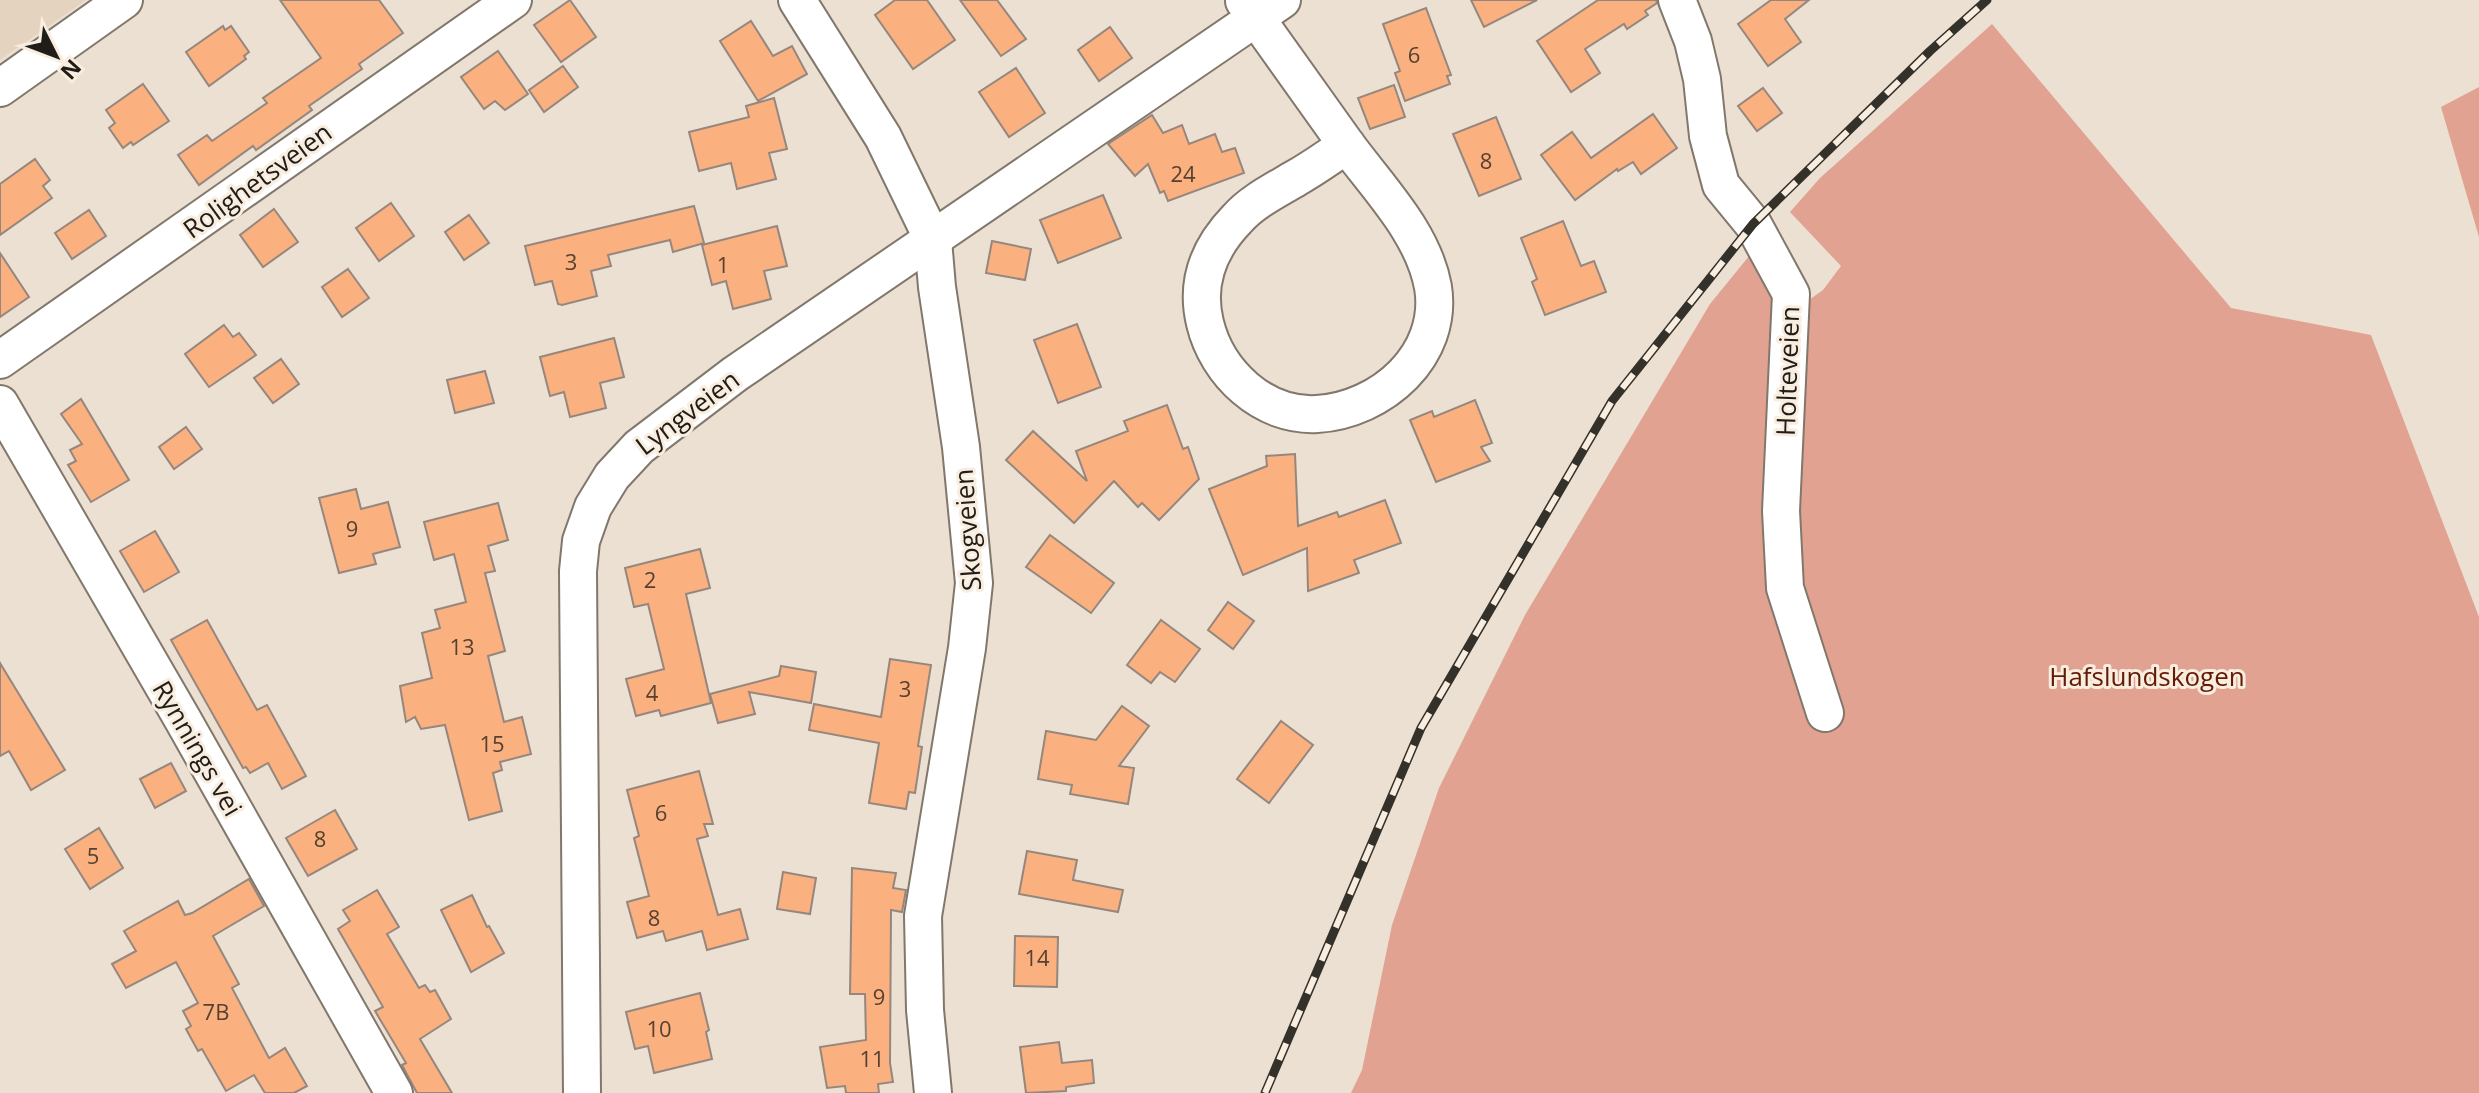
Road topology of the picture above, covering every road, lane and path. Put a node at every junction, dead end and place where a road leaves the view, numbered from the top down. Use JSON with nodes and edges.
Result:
{"nodes":[{"id":1,"x":124,"y":0,"type":"edge"},
{"id":2,"x":513,"y":0,"type":"edge"},
{"id":3,"x":797,"y":0,"type":"edge"},
{"id":4,"x":1677,"y":0,"type":"edge"},
{"id":5,"x":1261,"y":6,"type":"edge"},
{"id":6,"x":0,"y":88,"type":"edge"},
{"id":7,"x":1347,"y":145,"type":"junction"},
{"id":8,"x":933,"y":240,"type":"junction"},
{"id":9,"x":0,"y":360,"type":"edge"},
{"id":10,"x":0,"y":404,"type":"edge"},
{"id":11,"x":1825,"y":713,"type":"dead end"},
{"id":12,"x":394,"y":1093,"type":"edge"},
{"id":13,"x":582,"y":1093,"type":"edge"},
{"id":14,"x":933,"y":1093,"type":"edge"}],
"edges":[{"from":1,"to":6,"type":"street"},
{"from":2,"to":9,"type":"street","name":"Rolighetsveien"},
{"from":3,"to":8,"type":"street","name":"Skogveien"},
{"from":4,"to":11,"type":"street","name":"Holteveien"},
{"from":5,"to":7,"type":"street"},
{"from":5,"to":8,"type":"street","name":"Lyngveien"},
{"from":7,"to":7,"type":"street"},
{"from":8,"to":13,"type":"street","name":"Lyngveien"},
{"from":8,"to":14,"type":"street","name":"Skogveien"},
{"from":10,"to":12,"type":"street","name":"Rynnings vei"}]}
